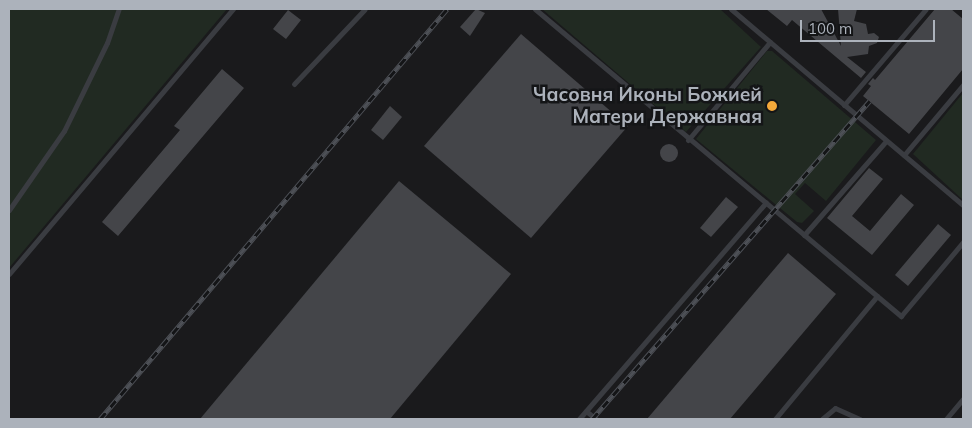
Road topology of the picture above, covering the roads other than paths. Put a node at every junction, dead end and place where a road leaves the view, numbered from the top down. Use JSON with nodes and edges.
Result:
{"nodes":[{"id":1,"x":119,"y":9,"type":"edge"},
{"id":2,"x":233,"y":9,"type":"edge"},
{"id":3,"x":365,"y":9,"type":"edge"},
{"id":4,"x":535,"y":9,"type":"edge"},
{"id":5,"x":731,"y":9,"type":"edge"},
{"id":6,"x":926,"y":9,"type":"edge"},
{"id":7,"x":770,"y":42,"type":"junction"},
{"id":8,"x":294,"y":84,"type":"dead end"},
{"id":9,"x":963,"y":85,"type":"edge"},
{"id":10,"x":844,"y":105,"type":"junction"},
{"id":11,"x":688,"y":140,"type":"junction"},
{"id":12,"x":886,"y":140,"type":"junction"},
{"id":13,"x":904,"y":156,"type":"junction"},
{"id":14,"x":766,"y":202,"type":"junction"},
{"id":15,"x":963,"y":205,"type":"edge"},
{"id":16,"x":9,"y":210,"type":"edge"},
{"id":17,"x":804,"y":235,"type":"junction"},
{"id":18,"x":963,"y":242,"type":"edge"},
{"id":19,"x":9,"y":274,"type":"edge"},
{"id":20,"x":877,"y":296,"type":"junction"},
{"id":21,"x":963,"y":400,"type":"edge"},
{"id":22,"x":586,"y":411,"type":"junction"},
{"id":23,"x":579,"y":419,"type":"edge"},
{"id":24,"x":596,"y":419,"type":"edge"},
{"id":25,"x":775,"y":419,"type":"edge"},
{"id":26,"x":822,"y":419,"type":"edge"},
{"id":27,"x":860,"y":419,"type":"edge"},
{"id":28,"x":948,"y":419,"type":"edge"}],
"edges":[{"from":1,"to":16,"type":"lane"},
{"from":2,"to":19,"type":"lane"},
{"from":3,"to":8,"type":"lane"},
{"from":4,"to":11,"type":"lane"},
{"from":5,"to":7,"type":"lane"},
{"from":6,"to":10,"type":"lane"},
{"from":7,"to":10,"type":"lane"},
{"from":7,"to":11,"type":"lane"},
{"from":9,"to":13,"type":"lane"},
{"from":10,"to":12,"type":"lane"},
{"from":11,"to":14,"type":"lane"},
{"from":12,"to":13,"type":"lane"},
{"from":12,"to":17,"type":"lane"},
{"from":13,"to":15,"type":"lane"},
{"from":14,"to":17,"type":"lane"},
{"from":14,"to":22,"type":"lane"},
{"from":17,"to":20,"type":"lane"},
{"from":18,"to":20,"type":"lane"},
{"from":20,"to":25,"type":"lane"},
{"from":21,"to":28,"type":"lane"},
{"from":22,"to":23,"type":"lane"},
{"from":22,"to":24,"type":"lane"},
{"from":26,"to":27,"type":"lane"}]}
